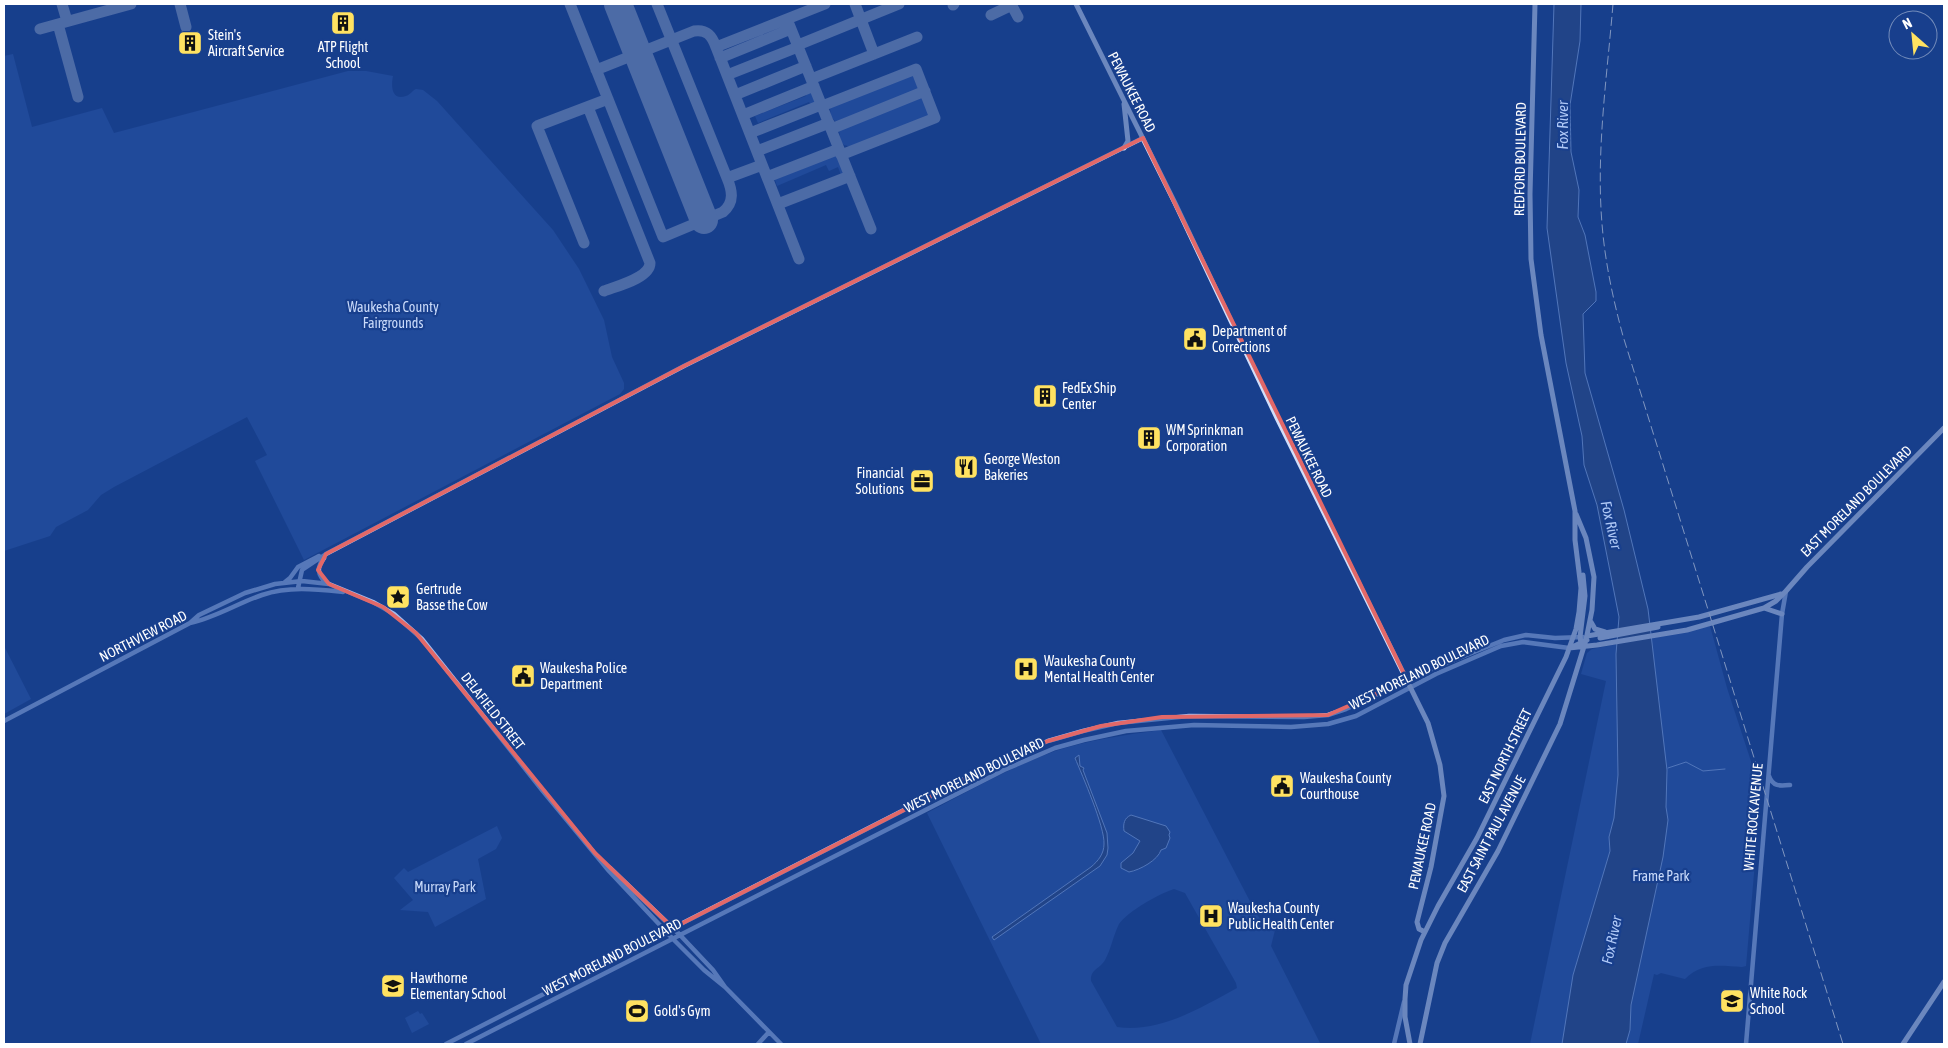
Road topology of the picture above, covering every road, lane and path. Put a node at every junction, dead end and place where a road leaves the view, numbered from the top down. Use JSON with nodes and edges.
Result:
{"nodes":[{"id":1,"x":1076,"y":4,"type":"edge"},
{"id":2,"x":1535,"y":4,"type":"edge"},
{"id":3,"x":1124,"y":101,"type":"junction"},
{"id":4,"x":1143,"y":138,"type":"junction"},
{"id":5,"x":1124,"y":148,"type":"junction"},
{"id":6,"x":1537,"y":314,"type":"joint"},
{"id":7,"x":1944,"y":428,"type":"edge"},
{"id":8,"x":1575,"y":511,"type":"junction"},
{"id":9,"x":326,"y":554,"type":"junction"},
{"id":10,"x":302,"y":564,"type":"junction"},
{"id":11,"x":1579,"y":565,"type":"junction"},
{"id":12,"x":298,"y":581,"type":"junction"},
{"id":13,"x":282,"y":583,"type":"junction"},
{"id":14,"x":327,"y":584,"type":"junction"},
{"id":15,"x":298,"y":588,"type":"junction"},
{"id":16,"x":1786,"y":591,"type":"junction"},
{"id":17,"x":349,"y":593,"type":"junction"},
{"id":18,"x":1734,"y":608,"type":"junction"},
{"id":19,"x":1764,"y":608,"type":"junction"},
{"id":20,"x":1782,"y":614,"type":"junction"},
{"id":21,"x":1736,"y":616,"type":"junction"},
{"id":22,"x":1590,"y":620,"type":"junction"},
{"id":23,"x":190,"y":623,"type":"junction"},
{"id":24,"x":1652,"y":630,"type":"junction"},
{"id":25,"x":1611,"y":634,"type":"junction"},
{"id":26,"x":1573,"y":638,"type":"junction"},
{"id":27,"x":1583,"y":639,"type":"junction"},
{"id":28,"x":1614,"y":642,"type":"joint"},
{"id":29,"x":1584,"y":647,"type":"junction"},
{"id":30,"x":1569,"y":648,"type":"junction"},
{"id":31,"x":1407,"y":680,"type":"junction"},
{"id":32,"x":1411,"y":688,"type":"junction"},
{"id":33,"x":1380,"y":694,"type":"junction"},
{"id":34,"x":1383,"y":702,"type":"junction"},
{"id":35,"x":1335,"y":713,"type":"junction"},
{"id":36,"x":1177,"y":716,"type":"junction"},
{"id":37,"x":4,"y":721,"type":"edge"},
{"id":38,"x":1337,"y":722,"type":"junction"},
{"id":39,"x":1177,"y":725,"type":"junction"},
{"id":40,"x":1053,"y":740,"type":"junction"},
{"id":41,"x":1055,"y":748,"type":"junction"},
{"id":42,"x":976,"y":773,"type":"junction"},
{"id":43,"x":1768,"y":773,"type":"junction"},
{"id":44,"x":980,"y":782,"type":"junction"},
{"id":45,"x":1790,"y":785,"type":"dead end"},
{"id":46,"x":854,"y":836,"type":"junction"},
{"id":47,"x":859,"y":844,"type":"junction"},
{"id":48,"x":816,"y":855,"type":"junction"},
{"id":49,"x":820,"y":863,"type":"junction"},
{"id":50,"x":772,"y":877,"type":"junction"},
{"id":51,"x":625,"y":884,"type":"junction"},
{"id":52,"x":776,"y":886,"type":"junction"},
{"id":53,"x":727,"y":901,"type":"junction"},
{"id":54,"x":731,"y":909,"type":"junction"},
{"id":55,"x":656,"y":911,"type":"junction"},
{"id":56,"x":707,"y":911,"type":"junction"},
{"id":57,"x":652,"y":916,"type":"junction"},
{"id":58,"x":711,"y":919,"type":"junction"},
{"id":59,"x":673,"y":928,"type":"junction"},
{"id":60,"x":666,"y":931,"type":"junction"},
{"id":61,"x":1424,"y":932,"type":"junction"},
{"id":62,"x":680,"y":935,"type":"junction"},
{"id":63,"x":673,"y":939,"type":"junction"},
{"id":64,"x":643,"y":943,"type":"junction"},
{"id":65,"x":695,"y":950,"type":"junction"},
{"id":66,"x":648,"y":951,"type":"junction"},
{"id":67,"x":690,"y":956,"type":"junction"},
{"id":68,"x":617,"y":957,"type":"junction"},
{"id":69,"x":621,"y":965,"type":"junction"},
{"id":70,"x":709,"y":965,"type":"junction"},
{"id":71,"x":704,"y":970,"type":"junction"},
{"id":72,"x":1944,"y":982,"type":"edge"},
{"id":73,"x":725,"y":987,"type":"junction"},
{"id":74,"x":1404,"y":998,"type":"junction"},
{"id":75,"x":470,"y":1032,"type":"junction"},
{"id":76,"x":769,"y":1032,"type":"junction"},
{"id":77,"x":474,"y":1040,"type":"junction"},
{"id":78,"x":446,"y":1044,"type":"edge"},
{"id":79,"x":466,"y":1044,"type":"edge"},
{"id":80,"x":758,"y":1044,"type":"edge"},
{"id":81,"x":781,"y":1044,"type":"edge"},
{"id":82,"x":1394,"y":1044,"type":"edge"},
{"id":83,"x":1410,"y":1044,"type":"edge"},
{"id":84,"x":1420,"y":1044,"type":"edge"},
{"id":85,"x":1746,"y":1044,"type":"edge"},
{"id":86,"x":1903,"y":1044,"type":"edge"}],
"edges":[{"from":1,"to":3,"type":"main road","name":"PEWAUKEE ROAD"},
{"from":2,"to":6,"type":"main road","name":"REDFORD BOULEVARD"},
{"from":3,"to":4,"type":"main road","name":"PEWAUKEE ROAD"},
{"from":3,"to":5,"type":"main road"},
{"from":4,"to":5,"type":"street"},
{"from":4,"to":31,"type":"main road","name":"PEWAUKEE ROAD"},
{"from":5,"to":9,"type":"street"},
{"from":6,"to":8,"type":"main road","name":"EAST NORTH STREET"},
{"from":7,"to":16,"type":"main road","name":"EAST MORELAND BOULEVARD"},
{"from":8,"to":11,"type":"main road","name":"EAST NORTH STREET"},
{"from":8,"to":22,"type":"main road","name":"EAST NORTH STREET"},
{"from":9,"to":10,"type":"street"},
{"from":9,"to":12,"type":"street"},
{"from":9,"to":14,"type":"street"},
{"from":10,"to":12,"type":"street"},
{"from":10,"to":13,"type":"street"},
{"from":11,"to":26,"type":"main road","name":"EAST NORTH STREET"},
{"from":11,"to":27,"type":"main road"},
{"from":12,"to":13,"type":"street","name":"DELAFIELD STREET"},
{"from":12,"to":14,"type":"street","name":"DELAFIELD STREET"},
{"from":12,"to":15,"type":"street"},
{"from":13,"to":23,"type":"street","name":"DELAFIELD STREET"},
{"from":14,"to":17,"type":"street","name":"DELAFIELD STREET"},
{"from":15,"to":17,"type":"street","name":"DELAFIELD STREET"},
{"from":15,"to":23,"type":"street","name":"NORTHVIEW ROAD"},
{"from":16,"to":18,"type":"main road","name":"EAST MORELAND BOULEVARD"},
{"from":16,"to":19,"type":"main road","name":"EAST MORELAND BOULEVARD"},
{"from":16,"to":20,"type":"street","name":"WHITE ROCK AVENUE"},
{"from":17,"to":51,"type":"street","name":"DELAFIELD STREET"},
{"from":18,"to":21,"type":"main road"},
{"from":18,"to":24,"type":"main road","name":"EAST MORELAND BOULEVARD"},
{"from":19,"to":20,"type":"main road"},
{"from":19,"to":21,"type":"main road","name":"EAST MORELAND BOULEVARD"},
{"from":20,"to":43,"type":"street","name":"WHITE ROCK AVENUE"},
{"from":21,"to":24,"type":"main road","name":"EAST MORELAND BOULEVARD"},
{"from":22,"to":25,"type":"main road"},
{"from":22,"to":27,"type":"main road","name":"EAST NORTH STREET"},
{"from":23,"to":37,"type":"street","name":"NORTHVIEW ROAD"},
{"from":24,"to":25,"type":"main road","name":"EAST MORELAND BOULEVARD"},
{"from":24,"to":28,"type":"main road","name":"EAST MORELAND BOULEVARD"},
{"from":25,"to":27,"type":"main road","name":"EAST MORELAND BOULEVARD"},
{"from":26,"to":27,"type":"street","name":"WEST MORELAND BOULEVARD"},
{"from":26,"to":30,"type":"main road","name":"EAST NORTH STREET"},
{"from":26,"to":31,"type":"street","name":"WEST MORELAND BOULEVARD"},
{"from":27,"to":29,"type":"main road"},
{"from":27,"to":30,"type":"main road"},
{"from":28,"to":29,"type":"main road","name":"WEST MORELAND BOULEVARD"},
{"from":29,"to":30,"type":"main road","name":"WEST MORELAND BOULEVARD"},
{"from":29,"to":84,"type":"main road","name":"EAST SAINT PAUL AVENUE"},
{"from":30,"to":32,"type":"street","name":"WEST MORELAND BOULEVARD"},
{"from":30,"to":61,"type":"main road","name":"EAST NORTH STREET"},
{"from":31,"to":32,"type":"main road","name":"PEWAUKEE ROAD"},
{"from":31,"to":33,"type":"street","name":"WEST MORELAND BOULEVARD"},
{"from":32,"to":34,"type":"street","name":"WEST MORELAND BOULEVARD"},
{"from":32,"to":61,"type":"main road","name":"PEWAUKEE ROAD"},
{"from":33,"to":34,"type":"street"},
{"from":33,"to":35,"type":"street","name":"WEST MORELAND BOULEVARD"},
{"from":34,"to":38,"type":"street","name":"WEST MORELAND BOULEVARD"},
{"from":35,"to":36,"type":"street","name":"WEST MORELAND BOULEVARD"},
{"from":35,"to":38,"type":"street"},
{"from":36,"to":39,"type":"street"},
{"from":36,"to":40,"type":"street","name":"WEST MORELAND BOULEVARD"},
{"from":38,"to":39,"type":"street","name":"WEST MORELAND BOULEVARD"},
{"from":39,"to":41,"type":"street","name":"WEST MORELAND BOULEVARD"},
{"from":40,"to":41,"type":"street"},
{"from":40,"to":42,"type":"street","name":"WEST MORELAND BOULEVARD"},
{"from":41,"to":44,"type":"street","name":"WEST MORELAND BOULEVARD"},
{"from":42,"to":44,"type":"street"},
{"from":42,"to":46,"type":"street","name":"WEST MORELAND BOULEVARD"},
{"from":43,"to":45,"type":"street"},
{"from":43,"to":85,"type":"street","name":"WHITE ROCK AVENUE"},
{"from":44,"to":47,"type":"street","name":"WEST MORELAND BOULEVARD"},
{"from":46,"to":47,"type":"street"},
{"from":46,"to":48,"type":"street","name":"WEST MORELAND BOULEVARD"},
{"from":47,"to":49,"type":"street","name":"WEST MORELAND BOULEVARD"},
{"from":48,"to":49,"type":"street"},
{"from":48,"to":50,"type":"street","name":"WEST MORELAND BOULEVARD"},
{"from":49,"to":52,"type":"street","name":"WEST MORELAND BOULEVARD"},
{"from":50,"to":52,"type":"street"},
{"from":50,"to":53,"type":"street","name":"WEST MORELAND BOULEVARD"},
{"from":51,"to":55,"type":"street","name":"DELAFIELD STREET"},
{"from":51,"to":57,"type":"street","name":"DELAFIELD STREET"},
{"from":52,"to":54,"type":"street","name":"WEST MORELAND BOULEVARD"},
{"from":53,"to":54,"type":"street"},
{"from":53,"to":56,"type":"street","name":"WEST MORELAND BOULEVARD"},
{"from":54,"to":58,"type":"street","name":"WEST MORELAND BOULEVARD"},
{"from":55,"to":57,"type":"street"},
{"from":55,"to":59,"type":"street","name":"DELAFIELD STREET"},
{"from":56,"to":58,"type":"street"},
{"from":56,"to":59,"type":"street","name":"WEST MORELAND BOULEVARD"},
{"from":57,"to":60,"type":"street","name":"DELAFIELD STREET"},
{"from":58,"to":62,"type":"street","name":"WEST MORELAND BOULEVARD"},
{"from":59,"to":60,"type":"street","name":"WEST MORELAND BOULEVARD"},
{"from":59,"to":62,"type":"street","name":"DELAFIELD STREET"},
{"from":60,"to":63,"type":"street","name":"DELAFIELD STREET"},
{"from":60,"to":64,"type":"street","name":"WEST MORELAND BOULEVARD"},
{"from":61,"to":74,"type":"main road","name":"EAST NORTH STREET"},
{"from":62,"to":63,"type":"street","name":"WEST MORELAND BOULEVARD"},
{"from":62,"to":65,"type":"street","name":"DELAFIELD STREET"},
{"from":63,"to":66,"type":"street","name":"WEST MORELAND BOULEVARD"},
{"from":63,"to":67,"type":"street","name":"DELAFIELD STREET"},
{"from":64,"to":66,"type":"street"},
{"from":64,"to":68,"type":"street","name":"WEST MORELAND BOULEVARD"},
{"from":65,"to":67,"type":"street"},
{"from":65,"to":70,"type":"street","name":"DELAFIELD STREET"},
{"from":66,"to":69,"type":"street","name":"WEST MORELAND BOULEVARD"},
{"from":67,"to":71,"type":"street","name":"DELAFIELD STREET"},
{"from":68,"to":69,"type":"street"},
{"from":68,"to":75,"type":"street","name":"WEST MORELAND BOULEVARD"},
{"from":69,"to":77,"type":"street","name":"WEST MORELAND BOULEVARD"},
{"from":70,"to":71,"type":"street"},
{"from":70,"to":73,"type":"street","name":"DELAFIELD STREET"},
{"from":71,"to":73,"type":"street","name":"DELAFIELD STREET"},
{"from":72,"to":86,"type":"main road"},
{"from":73,"to":76,"type":"street","name":"DELAFIELD STREET"},
{"from":74,"to":82,"type":"street","name":"EAST NORTH STREET"},
{"from":74,"to":83,"type":"main road","name":"EAST NORTH STREET"},
{"from":75,"to":77,"type":"street"},
{"from":75,"to":78,"type":"street","name":"WEST MORELAND BOULEVARD"},
{"from":76,"to":80,"type":"street"},
{"from":76,"to":81,"type":"street","name":"DELAFIELD STREET"},
{"from":77,"to":79,"type":"street","name":"WEST MORELAND BOULEVARD"}]}
